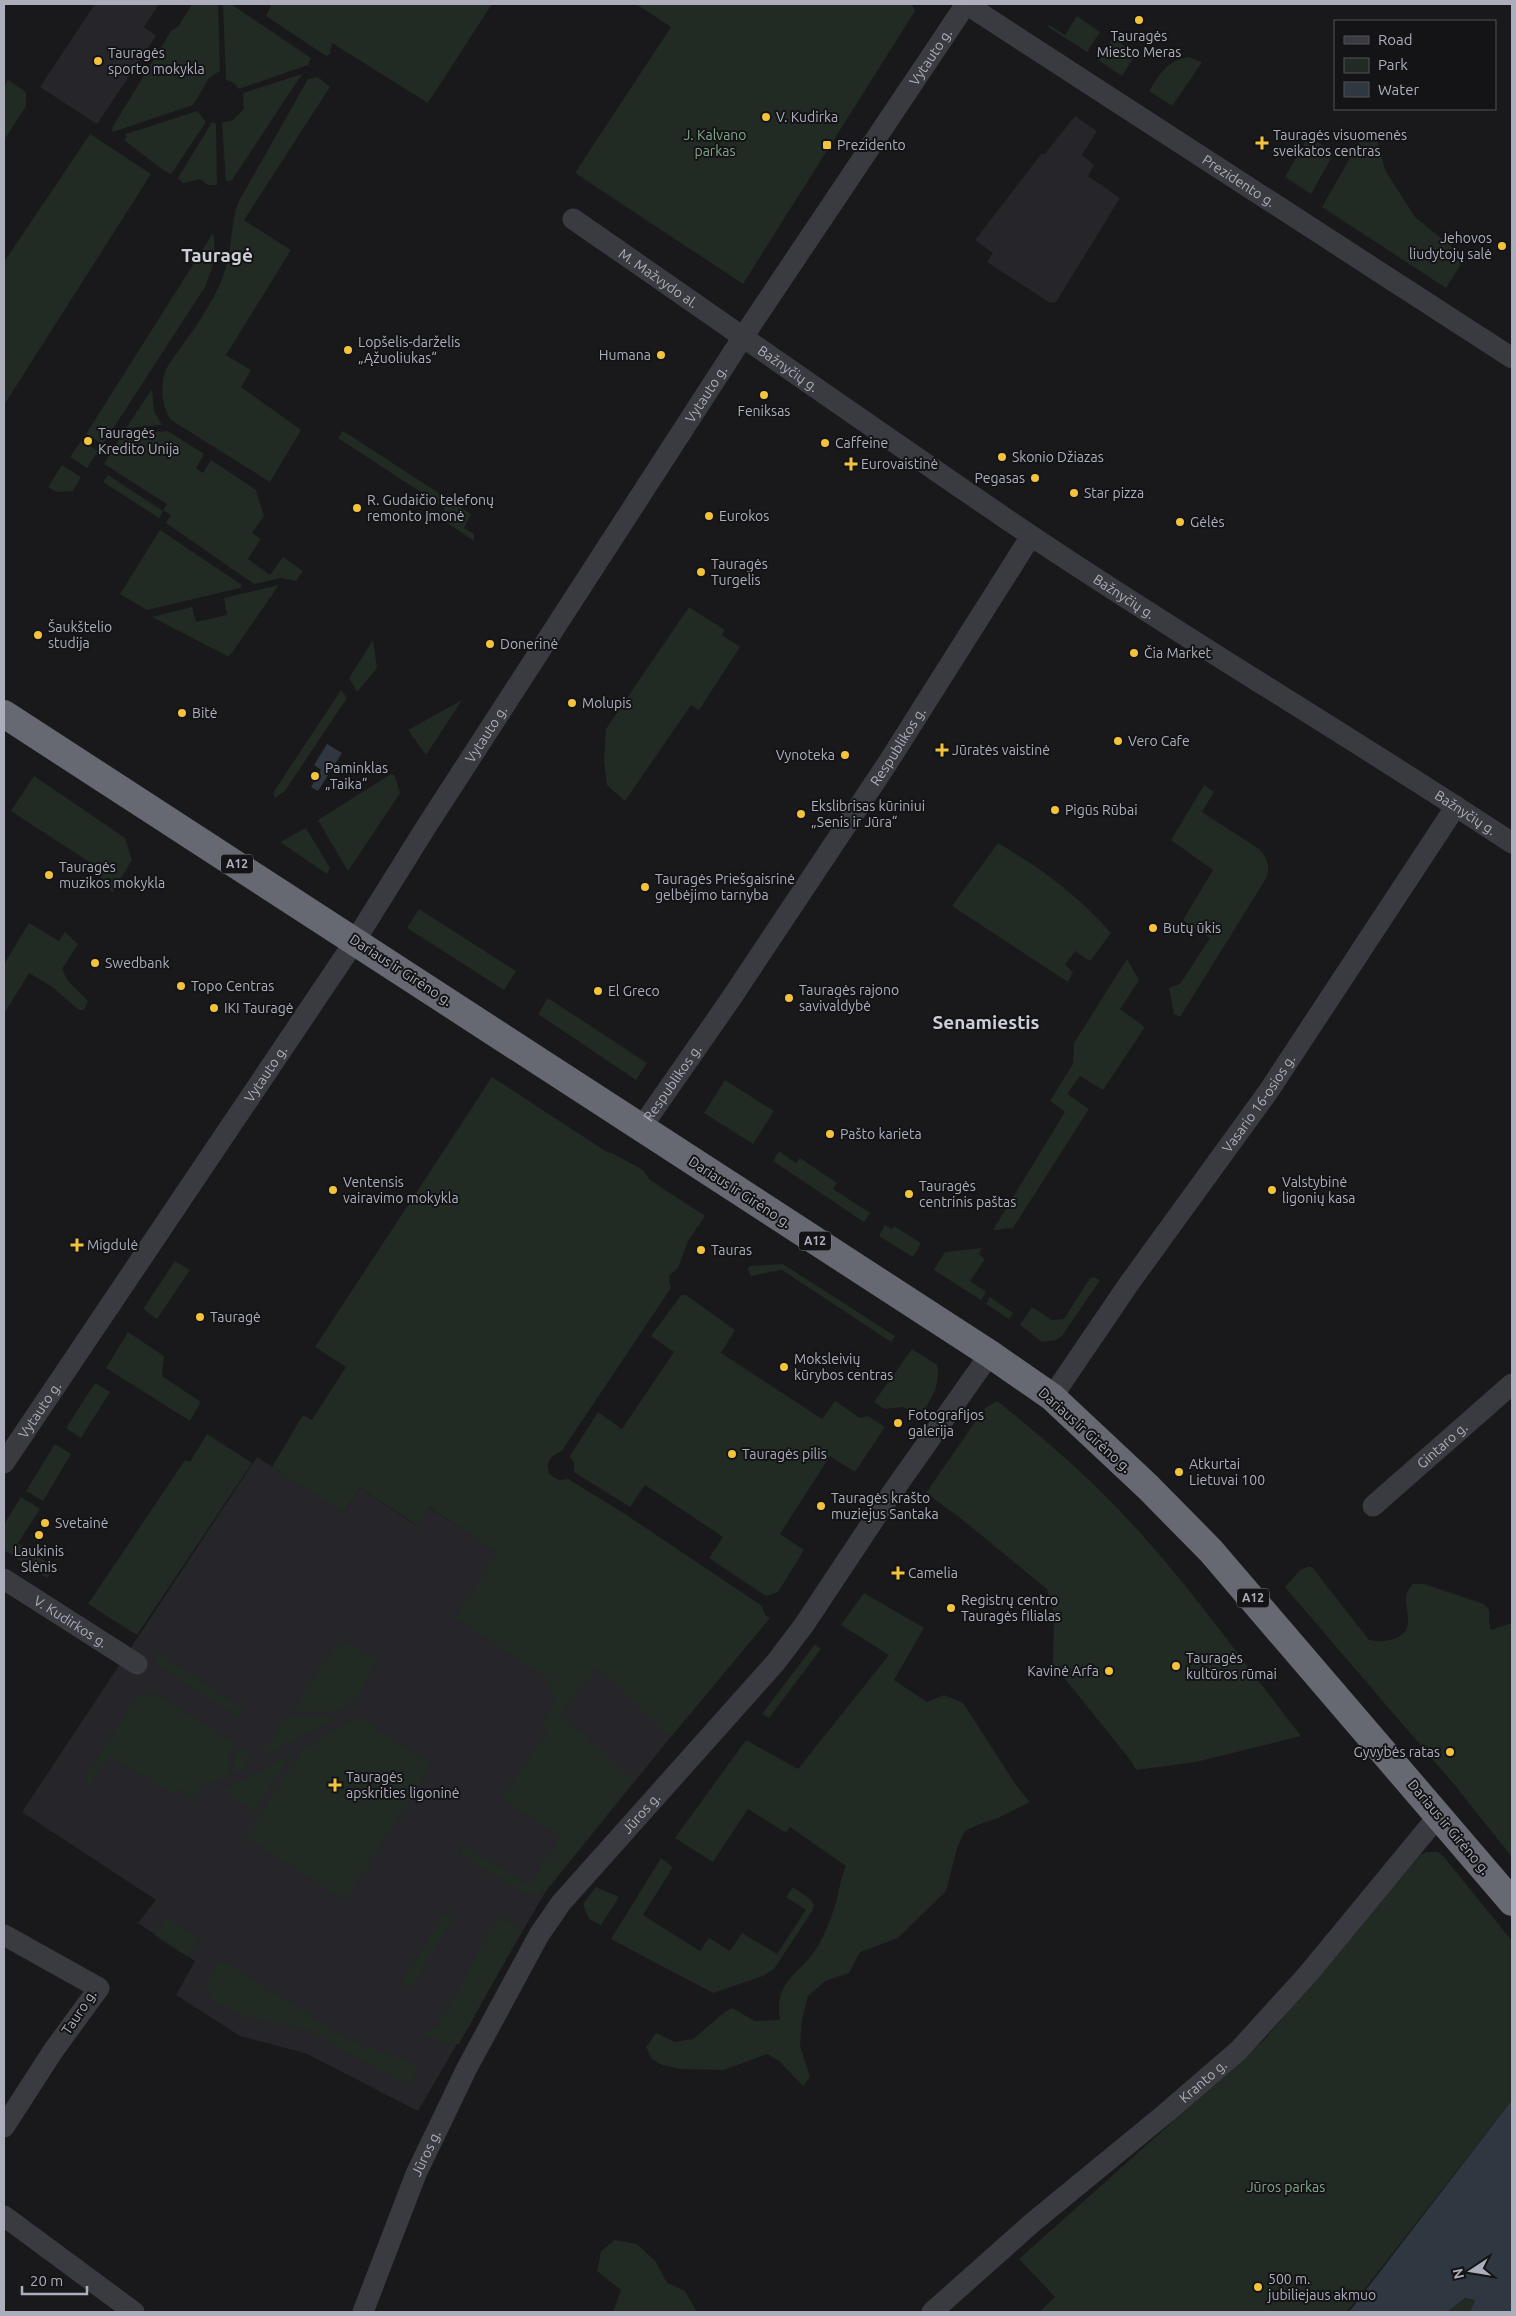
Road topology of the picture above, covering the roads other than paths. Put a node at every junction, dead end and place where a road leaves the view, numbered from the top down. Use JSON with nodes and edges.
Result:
{"nodes":[{"id":1,"x":966,"y":4,"type":"edge"},
{"id":2,"x":573,"y":219,"type":"dead end"},
{"id":3,"x":743,"y":337,"type":"junction"},
{"id":4,"x":1512,"y":358,"type":"edge"},
{"id":5,"x":1031,"y":536,"type":"junction"},
{"id":6,"x":4,"y":714,"type":"edge"},
{"id":7,"x":1456,"y":806,"type":"junction"},
{"id":8,"x":1512,"y":843,"type":"edge"},
{"id":9,"x":355,"y":941,"type":"junction"},
{"id":10,"x":641,"y":1128,"type":"junction"},
{"id":11,"x":990,"y":1354,"type":"junction"},
{"id":12,"x":1512,"y":1384,"type":"edge"},
{"id":13,"x":1052,"y":1397,"type":"junction"},
{"id":14,"x":4,"y":1463,"type":"edge"},
{"id":15,"x":1373,"y":1506,"type":"dead end"},
{"id":16,"x":4,"y":1579,"type":"edge"},
{"id":17,"x":137,"y":1664,"type":"dead end"},
{"id":18,"x":1439,"y":1814,"type":"junction"},
{"id":19,"x":1512,"y":1902,"type":"edge"},
{"id":20,"x":4,"y":1935,"type":"edge"},
{"id":21,"x":4,"y":2127,"type":"edge"},
{"id":22,"x":4,"y":2216,"type":"edge"},
{"id":23,"x":134,"y":2312,"type":"edge"},
{"id":24,"x":363,"y":2312,"type":"edge"},
{"id":25,"x":932,"y":2312,"type":"edge"}],
"edges":[{"from":1,"to":3,"type":"street","name":"Vytauto g."},
{"from":1,"to":4,"type":"street","name":"Prezidento g."},
{"from":2,"to":3,"type":"street","name":"M. Mažvydo al."},
{"from":3,"to":5,"type":"street","name":"Bažnyčių g."},
{"from":3,"to":9,"type":"street","name":"Vytauto g."},
{"from":5,"to":7,"type":"street","name":"Bažnyčių g."},
{"from":5,"to":10,"type":"street","name":"Respublikos g."},
{"from":6,"to":9,"type":"highway","name":"Dariaus ir Girėno g.","number":"A12"},
{"from":7,"to":8,"type":"street","name":"Bažnyčių g."},
{"from":7,"to":13,"type":"street","name":"Vasario 16-osios g."},
{"from":9,"to":10,"type":"highway","name":"Dariaus ir Girėno g.","number":"A12"},
{"from":9,"to":14,"type":"street","name":"Vytauto g."},
{"from":10,"to":11,"type":"highway","name":"Dariaus ir Girėno g.","number":"A12"},
{"from":11,"to":13,"type":"highway","name":"Dariaus ir Girėno g.","number":"A12"},
{"from":11,"to":24,"type":"street","name":"Jūros g."},
{"from":12,"to":15,"type":"street","name":"Gintaro g."},
{"from":13,"to":18,"type":"highway","name":"Dariaus ir Girėno g.","number":"A12"},
{"from":16,"to":17,"type":"street","name":"V. Kudirkos g."},
{"from":18,"to":19,"type":"highway","name":"Dariaus ir Girėno g.","number":"A12"},
{"from":18,"to":25,"type":"street","name":"Kranto g."},
{"from":20,"to":21,"type":"street","name":"Tauro g."},
{"from":22,"to":23,"type":"street"}]}
